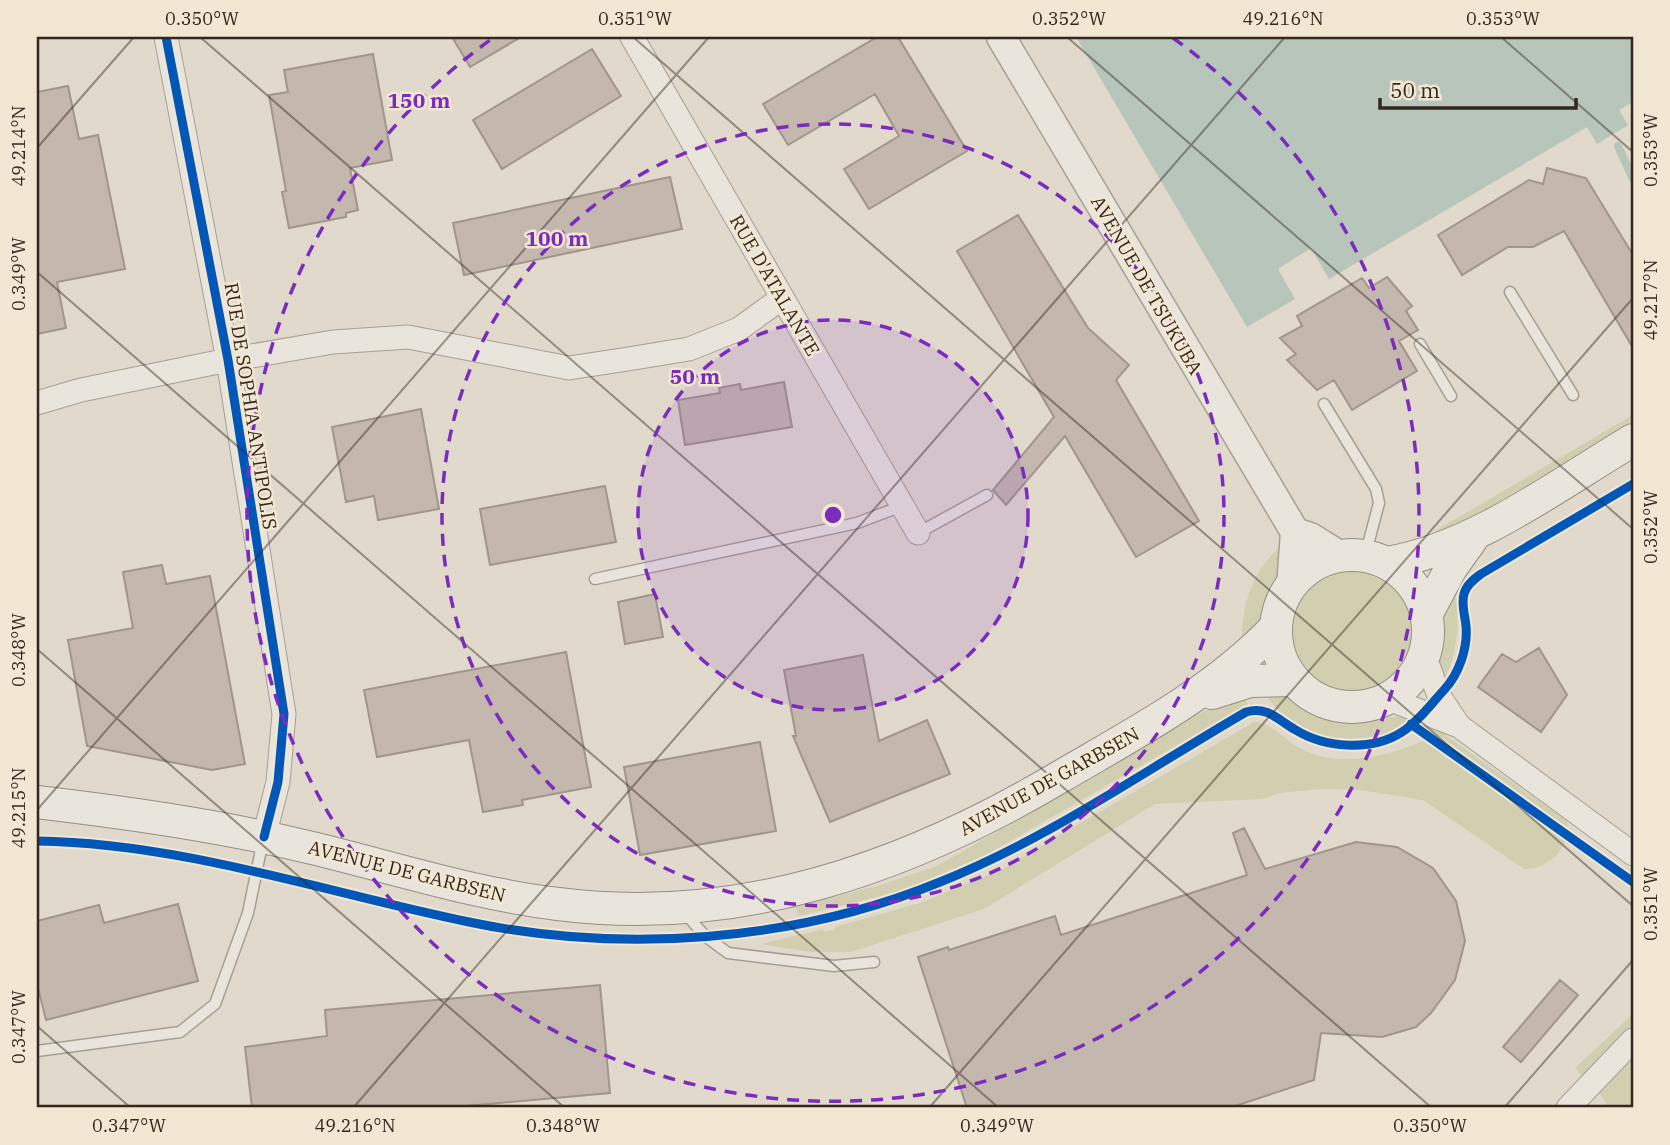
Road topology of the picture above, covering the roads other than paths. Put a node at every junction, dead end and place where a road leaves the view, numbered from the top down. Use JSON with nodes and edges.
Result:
{"nodes":[{"id":1,"x":166,"y":37,"type":"edge"},
{"id":2,"x":632,"y":37,"type":"edge"},
{"id":3,"x":1002,"y":37,"type":"edge"},
{"id":4,"x":1510,"y":292,"type":"dead end"},
{"id":5,"x":782,"y":298,"type":"junction"},
{"id":6,"x":1420,"y":344,"type":"dead end"},
{"id":7,"x":228,"y":359,"type":"junction"},
{"id":8,"x":1573,"y":395,"type":"dead end"},
{"id":9,"x":1451,"y":396,"type":"dead end"},
{"id":10,"x":37,"y":403,"type":"edge"},
{"id":11,"x":1324,"y":404,"type":"dead end"},
{"id":12,"x":1633,"y":440,"type":"edge"},
{"id":13,"x":987,"y":495,"type":"dead end"},
{"id":14,"x":902,"y":506,"type":"junction"},
{"id":15,"x":1295,"y":532,"type":"junction"},
{"id":16,"x":918,"y":533,"type":"joint"},
{"id":17,"x":1476,"y":533,"type":"junction"},
{"id":18,"x":1364,"y":558,"type":"junction"},
{"id":19,"x":595,"y":579,"type":"dead end"},
{"id":20,"x":1291,"y":586,"type":"junction"},
{"id":21,"x":1426,"y":615,"type":"junction"},
{"id":22,"x":1276,"y":627,"type":"junction"},
{"id":23,"x":1424,"y":654,"type":"junction"},
{"id":24,"x":1294,"y":680,"type":"junction"},
{"id":25,"x":1194,"y":698,"type":"junction"},
{"id":26,"x":1385,"y":698,"type":"junction"},
{"id":27,"x":1459,"y":726,"type":"junction"},
{"id":28,"x":37,"y":803,"type":"edge"},
{"id":29,"x":264,"y":837,"type":"junction"},
{"id":30,"x":1633,"y":854,"type":"edge"},
{"id":31,"x":680,"y":907,"type":"junction"},
{"id":32,"x":874,"y":962,"type":"dead end"},
{"id":33,"x":1633,"y":1040,"type":"edge"},
{"id":34,"x":37,"y":1051,"type":"edge"},
{"id":35,"x":1568,"y":1108,"type":"edge"}],
"edges":[{"from":1,"to":7,"type":"street","name":"RUE DE SOPHIA ANTIPOLIS"},
{"from":2,"to":5,"type":"street","name":"RUE D'ATALANTE"},
{"from":3,"to":15,"type":"street","name":"AVENUE DE TSUKUBA"},
{"from":4,"to":8,"type":"lane"},
{"from":5,"to":7,"type":"street"},
{"from":5,"to":14,"type":"street","name":"RUE D'ATALANTE"},
{"from":6,"to":9,"type":"lane"},
{"from":7,"to":10,"type":"street"},
{"from":7,"to":29,"type":"street","name":"RUE DE SOPHIA ANTIPOLIS"},
{"from":11,"to":18,"type":"lane"},
{"from":12,"to":17,"type":"main road"},
{"from":13,"to":16,"type":"lane"},
{"from":14,"to":16,"type":"street","name":"RUE D'ATALANTE"},
{"from":14,"to":19,"type":"lane"},
{"from":15,"to":18,"type":"street"},
{"from":15,"to":20,"type":"street"},
{"from":17,"to":18,"type":"main road"},
{"from":17,"to":21,"type":"main road"},
{"from":18,"to":20,"type":"main road"},
{"from":18,"to":21,"type":"main road"},
{"from":20,"to":22,"type":"main road"},
{"from":21,"to":23,"type":"main road"},
{"from":22,"to":24,"type":"main road"},
{"from":22,"to":25,"type":"main road"},
{"from":23,"to":26,"type":"main road"},
{"from":23,"to":27,"type":"street"},
{"from":24,"to":25,"type":"main road"},
{"from":24,"to":26,"type":"main road"},
{"from":25,"to":31,"type":"main road","name":"AVENUE DE GARBSEN"},
{"from":26,"to":27,"type":"street"},
{"from":27,"to":30,"type":"street"},
{"from":28,"to":29,"type":"main road","name":"AVENUE DE GARBSEN"},
{"from":29,"to":31,"type":"main road","name":"AVENUE DE GARBSEN"},
{"from":29,"to":34,"type":"lane"},
{"from":31,"to":32,"type":"lane"},
{"from":33,"to":35,"type":"street"}]}
